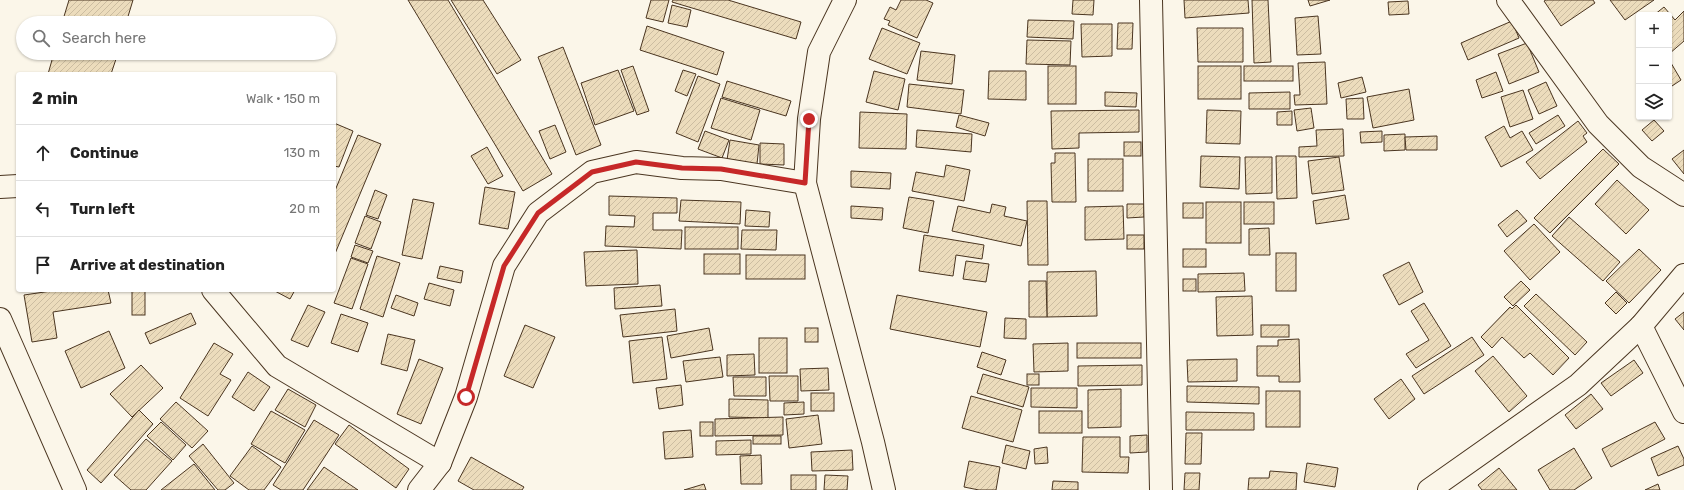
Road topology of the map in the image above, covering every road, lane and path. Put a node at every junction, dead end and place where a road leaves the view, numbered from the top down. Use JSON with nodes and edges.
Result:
{"nodes":[{"id":1,"x":845,"y":0,"type":"edge"},
{"id":2,"x":1151,"y":0,"type":"edge"},
{"id":3,"x":1508,"y":0,"type":"edge"},
{"id":4,"x":805,"y":183,"type":"junction"},
{"id":5,"x":16,"y":186,"type":"edge"},
{"id":6,"x":0,"y":187,"type":"edge"},
{"id":7,"x":1684,"y":195,"type":"edge"},
{"id":8,"x":1684,"y":275,"type":"edge"},
{"id":9,"x":215,"y":292,"type":"edge"},
{"id":10,"x":0,"y":319,"type":"edge"},
{"id":11,"x":1641,"y":326,"type":"junction"},
{"id":12,"x":1684,"y":412,"type":"edge"},
{"id":13,"x":440,"y":463,"type":"junction"},
{"id":14,"x":75,"y":490,"type":"edge"},
{"id":15,"x":419,"y":490,"type":"edge"},
{"id":16,"x":884,"y":490,"type":"edge"},
{"id":17,"x":1161,"y":490,"type":"edge"},
{"id":18,"x":1429,"y":490,"type":"edge"}],
"edges":[{"from":1,"to":4,"type":"street"},
{"from":2,"to":17,"type":"street"},
{"from":3,"to":7,"type":"street"},
{"from":4,"to":13,"type":"street"},
{"from":4,"to":16,"type":"street"},
{"from":5,"to":6,"type":"street"},
{"from":8,"to":11,"type":"street"},
{"from":9,"to":13,"type":"street"},
{"from":10,"to":14,"type":"street"},
{"from":11,"to":12,"type":"street"},
{"from":11,"to":18,"type":"street"},
{"from":13,"to":15,"type":"street"}]}
